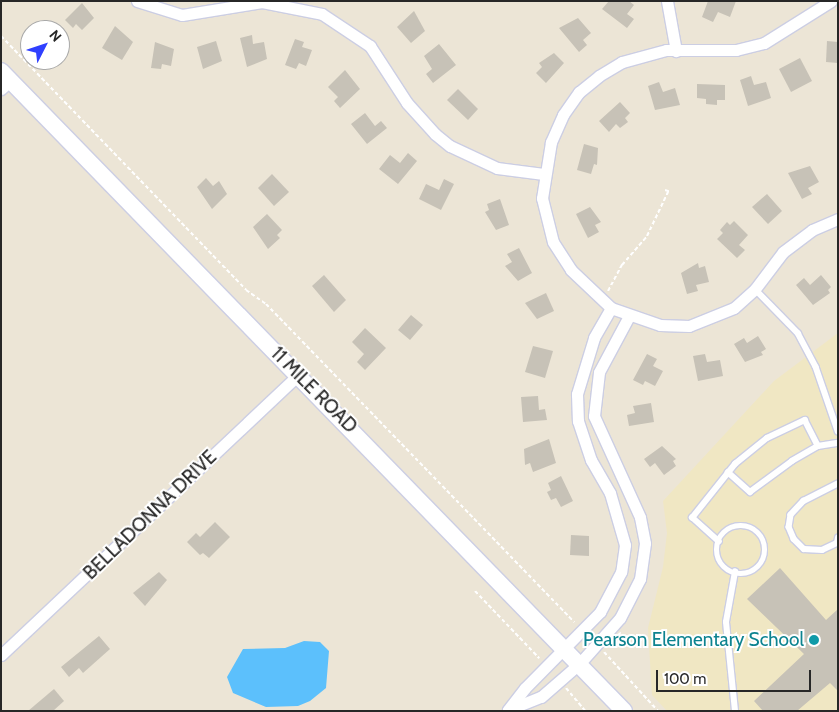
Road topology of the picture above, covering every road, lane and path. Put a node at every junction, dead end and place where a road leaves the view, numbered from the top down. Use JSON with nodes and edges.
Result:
{"nodes":[{"id":1,"x":136,"y":1,"type":"edge"},
{"id":2,"x":667,"y":1,"type":"edge"},
{"id":3,"x":831,"y":1,"type":"edge"},
{"id":4,"x":1,"y":36,"type":"edge"},
{"id":5,"x":676,"y":51,"type":"junction"},
{"id":6,"x":4,"y":80,"type":"edge"},
{"id":7,"x":544,"y":174,"type":"junction"},
{"id":8,"x":665,"y":190,"type":"dead end"},
{"id":9,"x":838,"y":219,"type":"edge"},
{"id":10,"x":755,"y":289,"type":"junction"},
{"id":11,"x":606,"y":305,"type":"junction"},
{"id":12,"x":628,"y":316,"type":"junction"},
{"id":13,"x":583,"y":367,"type":"junction"},
{"id":14,"x":599,"y":372,"type":"junction"},
{"id":15,"x":299,"y":374,"type":"junction"},
{"id":16,"x":594,"y":416,"type":"junction"},
{"id":17,"x":578,"y":421,"type":"junction"},
{"id":18,"x":838,"y":431,"type":"edge"},
{"id":19,"x":838,"y":443,"type":"edge"},
{"id":20,"x":818,"y":446,"type":"junction"},
{"id":21,"x":728,"y":472,"type":"junction"},
{"id":22,"x":838,"y":484,"type":"edge"},
{"id":23,"x":626,"y":485,"type":"junction"},
{"id":24,"x":610,"y":493,"type":"junction"},
{"id":25,"x":838,"y":538,"type":"edge"},
{"id":26,"x":719,"y":542,"type":"junction"},
{"id":27,"x":736,"y":572,"type":"junction"},
{"id":28,"x":475,"y":591,"type":"dead end"},
{"id":29,"x":614,"y":591,"type":"junction"},
{"id":30,"x":629,"y":602,"type":"junction"},
{"id":31,"x":583,"y":632,"type":"junction"},
{"id":32,"x":597,"y":645,"type":"junction"},
{"id":33,"x":566,"y":648,"type":"junction"},
{"id":34,"x":1,"y":655,"type":"edge"},
{"id":35,"x":580,"y":663,"type":"junction"},
{"id":36,"x":547,"y":667,"type":"junction"},
{"id":37,"x":560,"y":681,"type":"junction"},
{"id":38,"x":508,"y":711,"type":"edge"},
{"id":39,"x":585,"y":711,"type":"edge"},
{"id":40,"x":624,"y":711,"type":"edge"},
{"id":41,"x":658,"y":711,"type":"edge"},
{"id":42,"x":735,"y":711,"type":"edge"}],
"edges":[{"from":1,"to":7,"type":"street"},
{"from":2,"to":5,"type":"street"},
{"from":3,"to":5,"type":"street"},
{"from":4,"to":31,"type":"path"},
{"from":5,"to":7,"type":"street"},
{"from":6,"to":15,"type":"street","name":"11 MILE ROAD"},
{"from":7,"to":11,"type":"street"},
{"from":8,"to":11,"type":"path"},
{"from":9,"to":10,"type":"street"},
{"from":10,"to":12,"type":"street"},
{"from":10,"to":18,"type":"lane"},
{"from":11,"to":12,"type":"street"},
{"from":11,"to":13,"type":"street"},
{"from":12,"to":14,"type":"street"},
{"from":13,"to":14,"type":"street"},
{"from":13,"to":17,"type":"street"},
{"from":14,"to":16,"type":"street"},
{"from":15,"to":33,"type":"street","name":"11 MILE ROAD"},
{"from":15,"to":34,"type":"street","name":"BELLADONNA DRIVE"},
{"from":16,"to":17,"type":"street"},
{"from":16,"to":23,"type":"street"},
{"from":17,"to":24,"type":"street"},
{"from":19,"to":20,"type":"lane"},
{"from":20,"to":21,"type":"lane"},
{"from":20,"to":21,"type":"lane"},
{"from":21,"to":26,"type":"lane"},
{"from":22,"to":25,"type":"lane"},
{"from":23,"to":24,"type":"street"},
{"from":23,"to":30,"type":"street"},
{"from":24,"to":29,"type":"street"},
{"from":26,"to":27,"type":"lane"},
{"from":26,"to":27,"type":"lane"},
{"from":27,"to":42,"type":"lane"},
{"from":28,"to":36,"type":"path"},
{"from":29,"to":30,"type":"street"},
{"from":29,"to":31,"type":"street"},
{"from":30,"to":32,"type":"street"},
{"from":31,"to":33,"type":"street"},
{"from":32,"to":35,"type":"street"},
{"from":32,"to":41,"type":"path"},
{"from":33,"to":35,"type":"street","name":"11 MILE ROAD"},
{"from":33,"to":36,"type":"street"},
{"from":35,"to":37,"type":"street"},
{"from":35,"to":40,"type":"street","name":"11 MILE ROAD"},
{"from":36,"to":38,"type":"street"},
{"from":37,"to":38,"type":"street"},
{"from":37,"to":39,"type":"path"}]}
